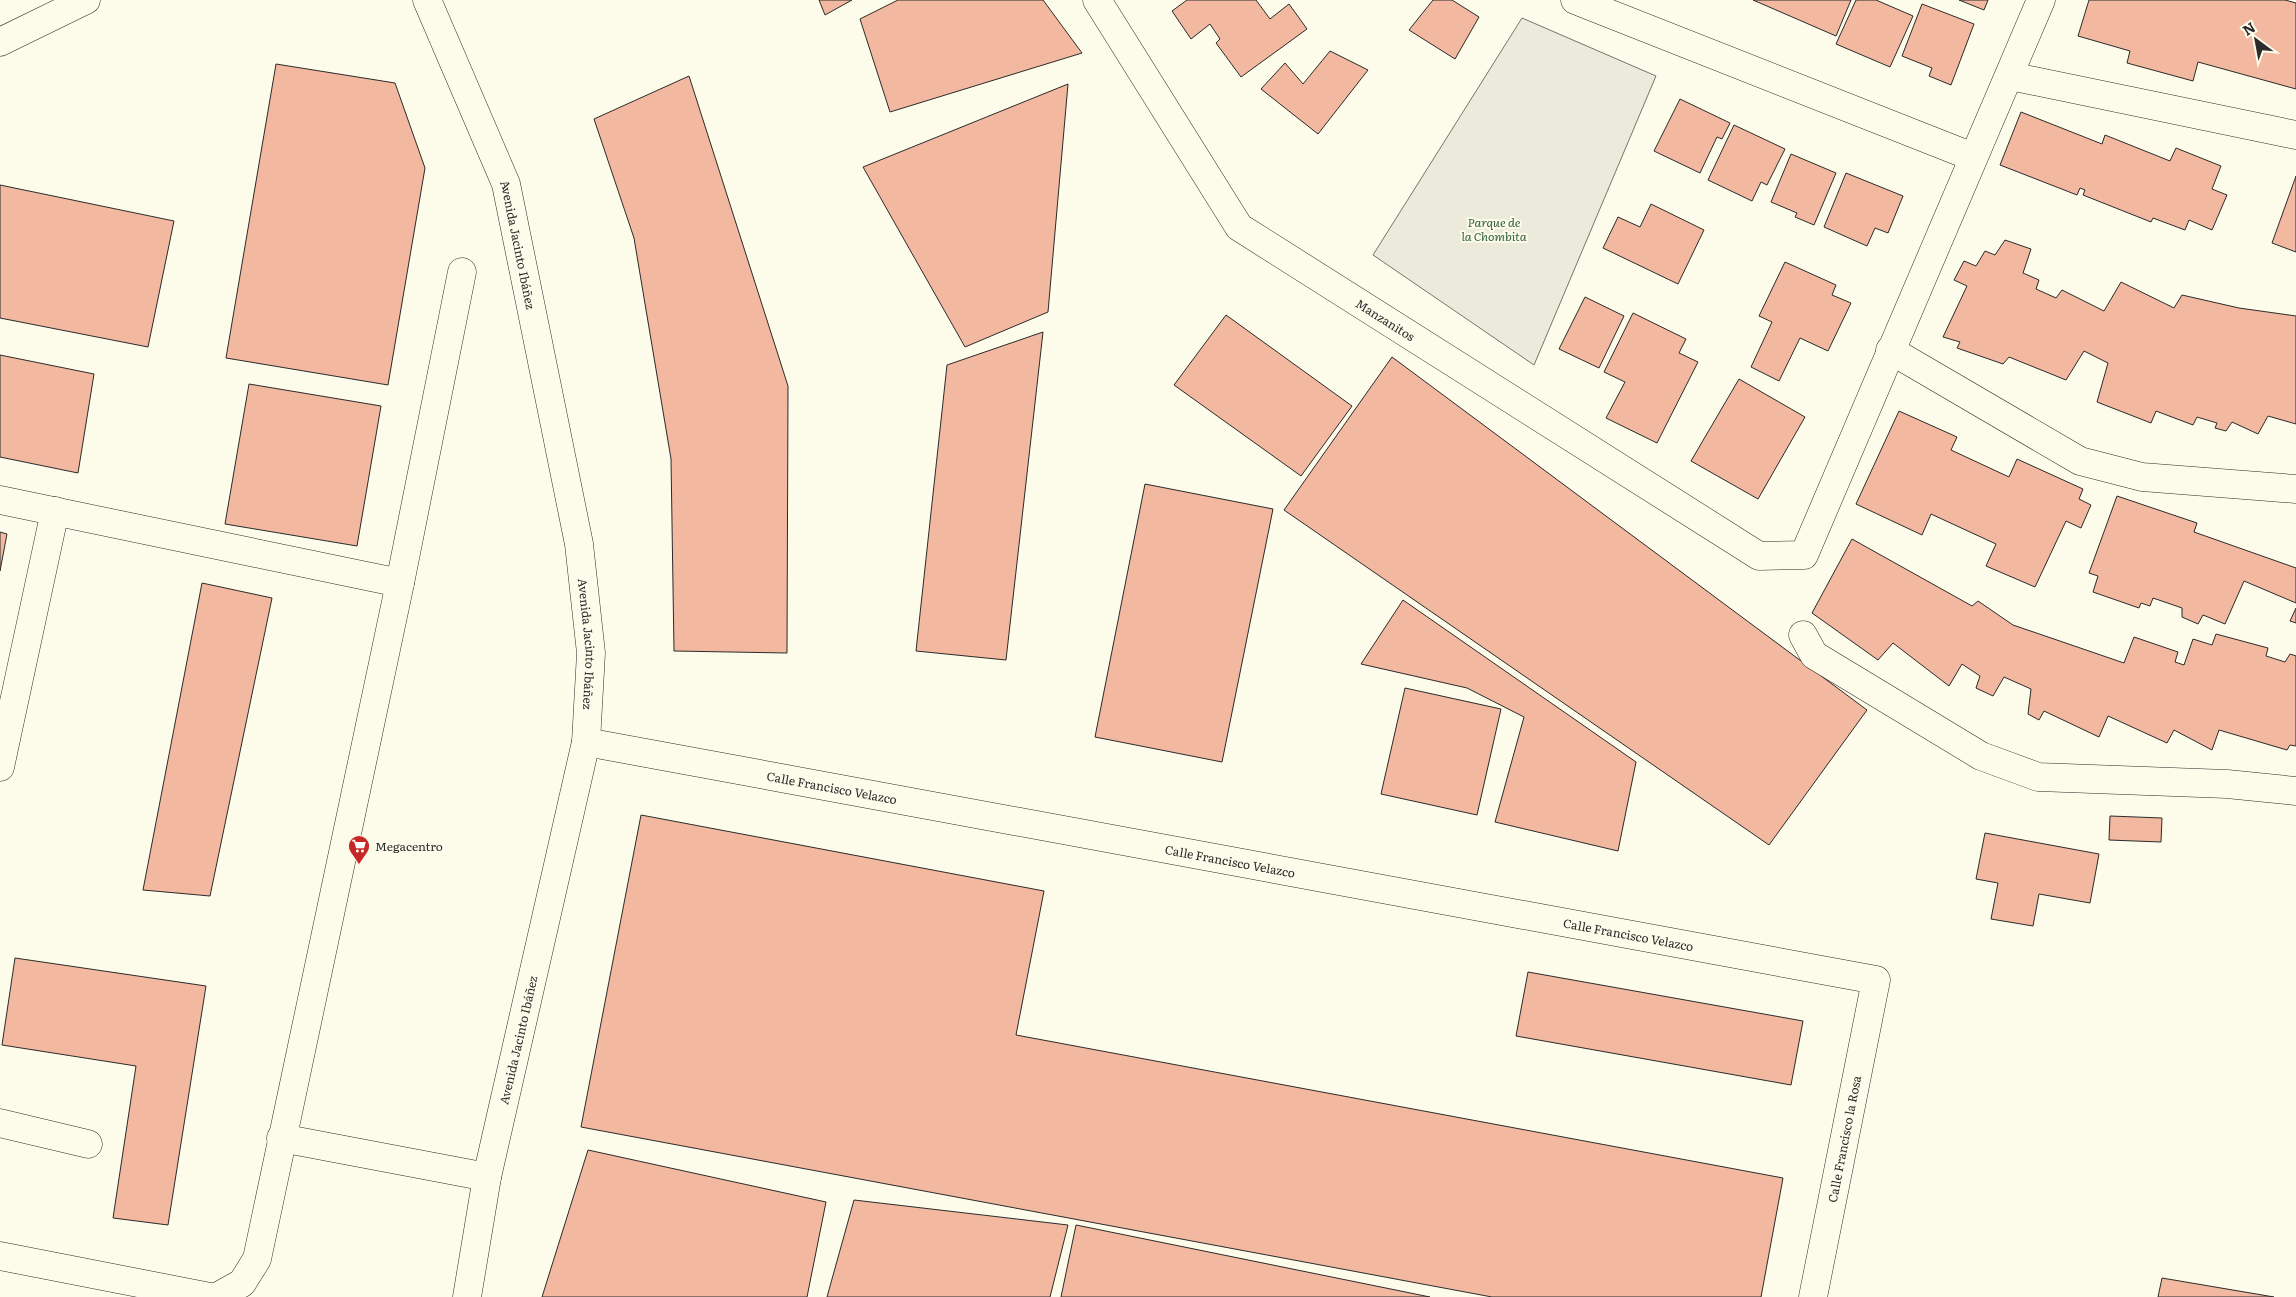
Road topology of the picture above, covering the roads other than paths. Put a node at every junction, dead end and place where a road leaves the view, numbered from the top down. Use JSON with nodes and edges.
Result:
{"nodes":[{"id":1,"x":86,"y":0,"type":"edge"},
{"id":2,"x":427,"y":0,"type":"edge"},
{"id":3,"x":1098,"y":0,"type":"edge"},
{"id":4,"x":1575,"y":0,"type":"edge"},
{"id":5,"x":2041,"y":0,"type":"edge"},
{"id":6,"x":0,"y":42,"type":"edge"},
{"id":7,"x":2010,"y":76,"type":"junction"},
{"id":8,"x":2296,"y":135,"type":"edge"},
{"id":9,"x":1973,"y":157,"type":"junction"},
{"id":10,"x":462,"y":272,"type":"dead end"},
{"id":11,"x":1890,"y":350,"type":"junction"},
{"id":12,"x":2296,"y":488,"type":"edge"},
{"id":13,"x":0,"y":500,"type":"edge"},
{"id":14,"x":55,"y":512,"type":"junction"},
{"id":15,"x":400,"y":583,"type":"junction"},
{"id":16,"x":1803,"y":635,"type":"dead end"},
{"id":17,"x":586,"y":742,"type":"junction"},
{"id":18,"x":0,"y":766,"type":"edge"},
{"id":19,"x":2296,"y":791,"type":"edge"},
{"id":20,"x":1876,"y":980,"type":"joint"},
{"id":21,"x":0,"y":1124,"type":"edge"},
{"id":22,"x":282,"y":1138,"type":"junction"},
{"id":23,"x":88,"y":1144,"type":"dead end"},
{"id":24,"x":488,"y":1177,"type":"junction"},
{"id":25,"x":0,"y":1256,"type":"edge"},
{"id":26,"x":210,"y":1297,"type":"edge"},
{"id":27,"x":218,"y":1297,"type":"edge"},
{"id":28,"x":467,"y":1297,"type":"edge"},
{"id":29,"x":1812,"y":1297,"type":"edge"}],
"edges":[{"from":1,"to":6,"type":"street"},
{"from":2,"to":17,"type":"street","name":"Avenida Jacinto Ibáñez"},
{"from":3,"to":11,"type":"street","name":"Manzanitos"},
{"from":4,"to":9,"type":"street"},
{"from":5,"to":7,"type":"street"},
{"from":7,"to":8,"type":"street"},
{"from":7,"to":9,"type":"street"},
{"from":9,"to":11,"type":"street"},
{"from":10,"to":15,"type":"street"},
{"from":11,"to":12,"type":"street"},
{"from":13,"to":14,"type":"street"},
{"from":14,"to":15,"type":"street"},
{"from":14,"to":18,"type":"street"},
{"from":15,"to":22,"type":"street"},
{"from":16,"to":19,"type":"street"},
{"from":17,"to":20,"type":"street","name":"Calle Francisco Velazco"},
{"from":17,"to":24,"type":"street","name":"Avenida Jacinto Ibáñez"},
{"from":20,"to":29,"type":"street","name":"Calle Francisco la Rosa"},
{"from":21,"to":23,"type":"street"},
{"from":22,"to":24,"type":"street"},
{"from":22,"to":27,"type":"street"},
{"from":24,"to":28,"type":"street","name":"Avenida Jacinto Ibáñez"},
{"from":25,"to":26,"type":"street"}]}
